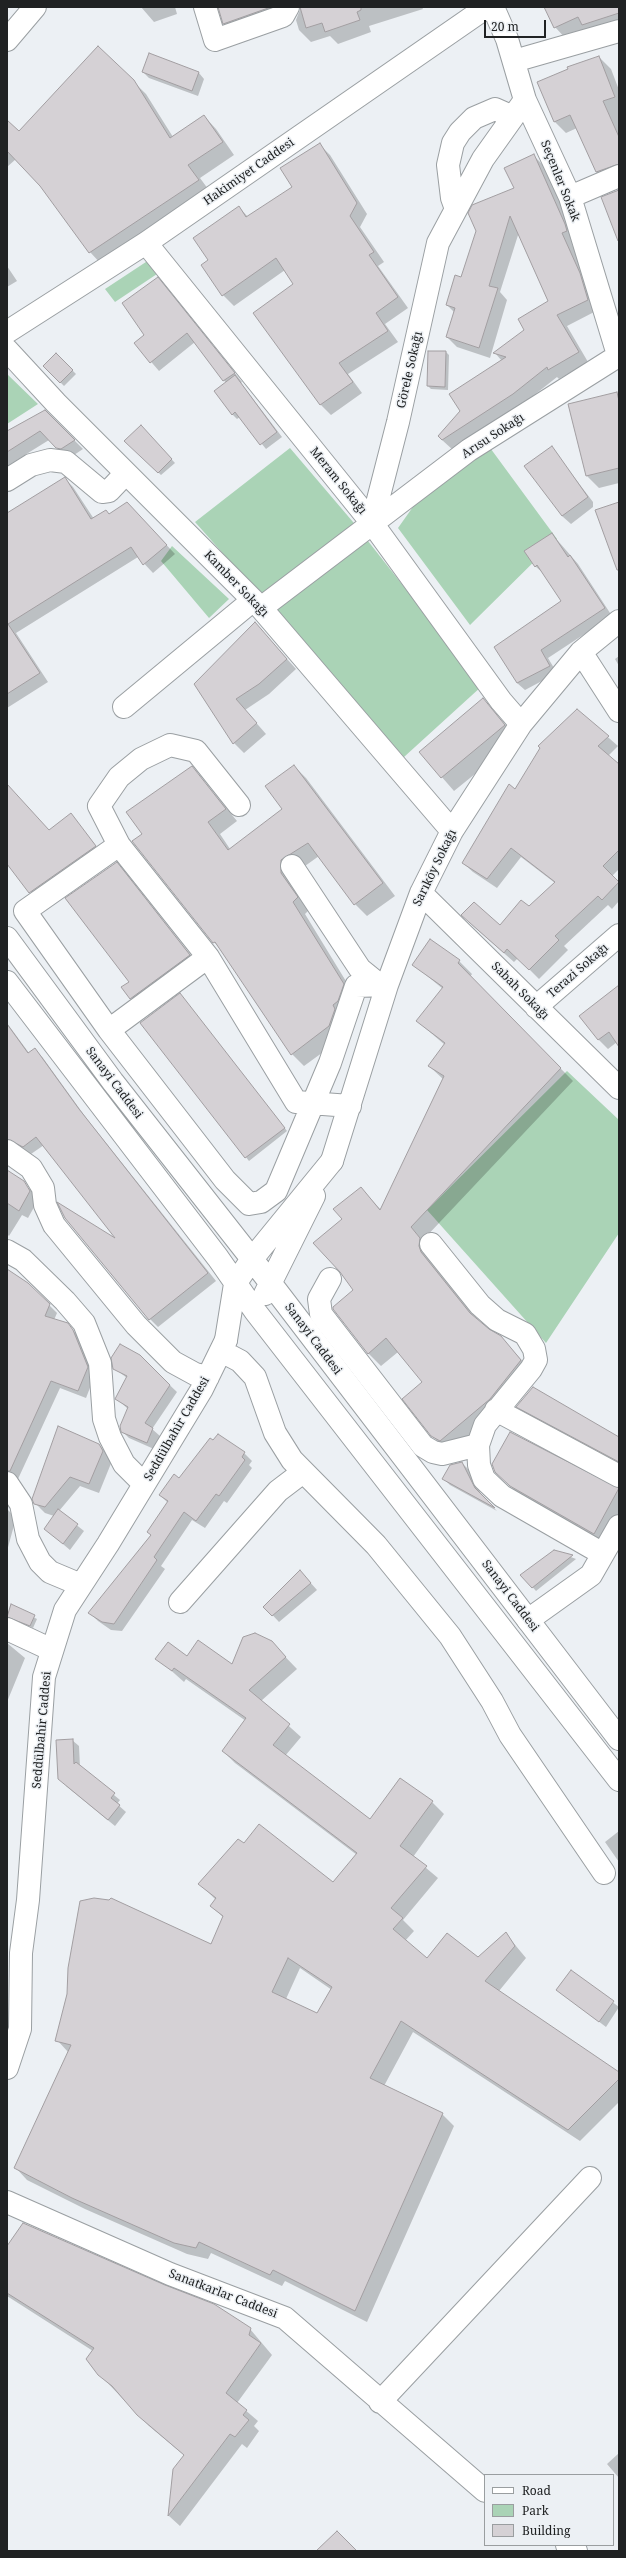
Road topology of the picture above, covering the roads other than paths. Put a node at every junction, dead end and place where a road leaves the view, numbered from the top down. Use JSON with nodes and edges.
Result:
{"nodes":[{"id":1,"x":35,"y":7,"type":"edge"},
{"id":2,"x":204,"y":7,"type":"edge"},
{"id":3,"x":288,"y":7,"type":"edge"},
{"id":4,"x":487,"y":7,"type":"edge"},
{"id":5,"x":493,"y":7,"type":"edge"},
{"id":6,"x":619,"y":31,"type":"edge"},
{"id":7,"x":7,"y":40,"type":"edge"},
{"id":8,"x":514,"y":60,"type":"junction"},
{"id":9,"x":526,"y":100,"type":"junction"},
{"id":10,"x":513,"y":117,"type":"junction"},
{"id":11,"x":619,"y":176,"type":"edge"},
{"id":12,"x":570,"y":197,"type":"junction"},
{"id":13,"x":456,"y":209,"type":"junction"},
{"id":14,"x":146,"y":243,"type":"junction"},
{"id":15,"x":7,"y":332,"type":"edge"},
{"id":16,"x":7,"y":350,"type":"edge"},
{"id":17,"x":619,"y":357,"type":"edge"},
{"id":18,"x":126,"y":473,"type":"junction"},
{"id":19,"x":7,"y":480,"type":"edge"},
{"id":20,"x":372,"y":523,"type":"junction"},
{"id":21,"x":257,"y":605,"type":"junction"},
{"id":22,"x":619,"y":621,"type":"edge"},
{"id":23,"x":581,"y":652,"type":"junction"},
{"id":24,"x":124,"y":707,"type":"dead end"},
{"id":25,"x":619,"y":711,"type":"edge"},
{"id":26,"x":521,"y":724,"type":"junction"},
{"id":27,"x":239,"y":806,"type":"dead end"},
{"id":28,"x":452,"y":831,"type":"junction"},
{"id":29,"x":119,"y":845,"type":"junction"},
{"id":30,"x":292,"y":866,"type":"dead end"},
{"id":31,"x":421,"y":893,"type":"junction"},
{"id":32,"x":619,"y":935,"type":"edge"},
{"id":33,"x":7,"y":938,"type":"edge"},
{"id":34,"x":208,"y":957,"type":"junction"},
{"id":35,"x":7,"y":982,"type":"edge"},
{"id":36,"x":384,"y":985,"type":"junction"},
{"id":37,"x":536,"y":1007,"type":"junction"},
{"id":38,"x":104,"y":1022,"type":"junction"},
{"id":39,"x":76,"y":1032,"type":"junction"},
{"id":40,"x":619,"y":1088,"type":"edge"},
{"id":41,"x":312,"y":1104,"type":"junction"},
{"id":42,"x":350,"y":1106,"type":"junction"},
{"id":43,"x":7,"y":1151,"type":"edge"},
{"id":44,"x":332,"y":1161,"type":"junction"},
{"id":45,"x":431,"y":1244,"type":"dead end"},
{"id":46,"x":7,"y":1252,"type":"edge"},
{"id":47,"x":252,"y":1259,"type":"junction"},
{"id":48,"x":330,"y":1279,"type":"dead end"},
{"id":49,"x":235,"y":1284,"type":"junction"},
{"id":50,"x":271,"y":1284,"type":"junction"},
{"id":51,"x":255,"y":1311,"type":"junction"},
{"id":52,"x":224,"y":1345,"type":"junction"},
{"id":53,"x":208,"y":1377,"type":"junction"},
{"id":54,"x":496,"y":1410,"type":"junction"},
{"id":55,"x":478,"y":1445,"type":"junction"},
{"id":56,"x":303,"y":1472,"type":"junction"},
{"id":57,"x":619,"y":1476,"type":"edge"},
{"id":58,"x":7,"y":1483,"type":"edge"},
{"id":59,"x":144,"y":1484,"type":"junction"},
{"id":60,"x":619,"y":1526,"type":"edge"},
{"id":61,"x":603,"y":1554,"type":"junction"},
{"id":62,"x":81,"y":1585,"type":"junction"},
{"id":63,"x":180,"y":1602,"type":"dead end"},
{"id":64,"x":528,"y":1620,"type":"junction"},
{"id":65,"x":7,"y":1629,"type":"edge"},
{"id":66,"x":52,"y":1650,"type":"junction"},
{"id":67,"x":619,"y":1739,"type":"edge"},
{"id":68,"x":619,"y":1780,"type":"edge"},
{"id":69,"x":604,"y":1873,"type":"dead end"},
{"id":70,"x":14,"y":1952,"type":"edge"},
{"id":71,"x":7,"y":2068,"type":"edge"},
{"id":72,"x":590,"y":2178,"type":"dead end"},
{"id":73,"x":7,"y":2202,"type":"edge"},
{"id":74,"x":380,"y":2402,"type":"junction"},
{"id":75,"x":484,"y":2490,"type":"edge"}],
"edges":[{"from":1,"to":7,"type":"street"},
{"from":2,"to":3,"type":"street"},
{"from":4,"to":14,"type":"street","name":"Hakimiyet Caddesi"},
{"from":5,"to":8,"type":"street","name":"Seçenler Sokak"},
{"from":6,"to":8,"type":"street"},
{"from":8,"to":9,"type":"street","name":"Seçenler Sokak"},
{"from":9,"to":10,"type":"street","name":"Görele Sokağı"},
{"from":9,"to":12,"type":"street","name":"Seçenler Sokak"},
{"from":10,"to":13,"type":"street","name":"Görele Sokağı"},
{"from":10,"to":13,"type":"street"},
{"from":11,"to":12,"type":"street"},
{"from":12,"to":17,"type":"street","name":"Seçenler Sokak"},
{"from":13,"to":20,"type":"street","name":"Görele Sokağı"},
{"from":14,"to":15,"type":"street","name":"Hakimiyet Caddesi"},
{"from":14,"to":20,"type":"street","name":"Meram Sokağı"},
{"from":16,"to":18,"type":"street","name":"Kamber Sokağı"},
{"from":17,"to":20,"type":"street","name":"Arısu Sokağı"},
{"from":18,"to":19,"type":"street"},
{"from":18,"to":21,"type":"street","name":"Kamber Sokağı"},
{"from":20,"to":21,"type":"street"},
{"from":20,"to":26,"type":"street","name":"Meram Sokağı"},
{"from":21,"to":24,"type":"street"},
{"from":21,"to":28,"type":"street","name":"Kamber Sokağı"},
{"from":22,"to":23,"type":"street","name":"Sarıköy Sokağı"},
{"from":23,"to":25,"type":"street"},
{"from":23,"to":26,"type":"street","name":"Sarıköy Sokağı"},
{"from":26,"to":28,"type":"street","name":"Sarıköy Sokağı"},
{"from":27,"to":29,"type":"street"},
{"from":28,"to":31,"type":"street","name":"Sarıköy Sokağı"},
{"from":29,"to":34,"type":"street"},
{"from":29,"to":38,"type":"street"},
{"from":30,"to":36,"type":"street"},
{"from":31,"to":36,"type":"street","name":"Sarıköy Sokağı"},
{"from":31,"to":37,"type":"street","name":"Sabah Sokağı"},
{"from":32,"to":37,"type":"street","name":"Terazi Sokağı"},
{"from":33,"to":39,"type":"street","name":"Sanayi Caddesi"},
{"from":34,"to":38,"type":"street"},
{"from":34,"to":41,"type":"street"},
{"from":35,"to":49,"type":"street","name":"Sanayi Caddesi"},
{"from":36,"to":41,"type":"street"},
{"from":36,"to":42,"type":"street","name":"Sarıköy Sokağı"},
{"from":37,"to":40,"type":"street","name":"Sabah Sokağı"},
{"from":38,"to":39,"type":"street"},
{"from":38,"to":41,"type":"street"},
{"from":39,"to":47,"type":"street","name":"Sanayi Caddesi"},
{"from":41,"to":42,"type":"street"},
{"from":42,"to":44,"type":"street","name":"Sarıköy Sokağı"},
{"from":43,"to":53,"type":"street"},
{"from":44,"to":47,"type":"street"},
{"from":44,"to":50,"type":"street"},
{"from":45,"to":54,"type":"street"},
{"from":46,"to":59,"type":"street"},
{"from":47,"to":49,"type":"street"},
{"from":47,"to":50,"type":"street","name":"Sanayi Caddesi"},
{"from":48,"to":55,"type":"street"},
{"from":49,"to":51,"type":"street","name":"Sanayi Caddesi"},
{"from":49,"to":52,"type":"street"},
{"from":50,"to":51,"type":"street"},
{"from":50,"to":64,"type":"street","name":"Sanayi Caddesi"},
{"from":51,"to":52,"type":"street"},
{"from":51,"to":68,"type":"street","name":"Sanayi Caddesi"},
{"from":52,"to":53,"type":"street","name":"Seddülbahir Caddesi"},
{"from":52,"to":56,"type":"street"},
{"from":53,"to":59,"type":"street","name":"Seddülbahir Caddesi"},
{"from":54,"to":55,"type":"street"},
{"from":54,"to":57,"type":"street"},
{"from":55,"to":61,"type":"street"},
{"from":56,"to":63,"type":"street"},
{"from":56,"to":69,"type":"street"},
{"from":58,"to":62,"type":"street"},
{"from":59,"to":62,"type":"street","name":"Seddülbahir Caddesi"},
{"from":60,"to":61,"type":"street"},
{"from":61,"to":64,"type":"street"},
{"from":62,"to":66,"type":"street","name":"Seddülbahir Caddesi"},
{"from":64,"to":67,"type":"street","name":"Sanayi Caddesi"},
{"from":65,"to":66,"type":"street"},
{"from":66,"to":70,"type":"street","name":"Seddülbahir Caddesi"},
{"from":70,"to":71,"type":"street","name":"Seddülbahir Caddesi"},
{"from":72,"to":74,"type":"street"},
{"from":73,"to":74,"type":"street","name":"Sanatkarlar Caddesi"},
{"from":74,"to":75,"type":"street","name":"Sanatkarlar Caddesi"}]}
